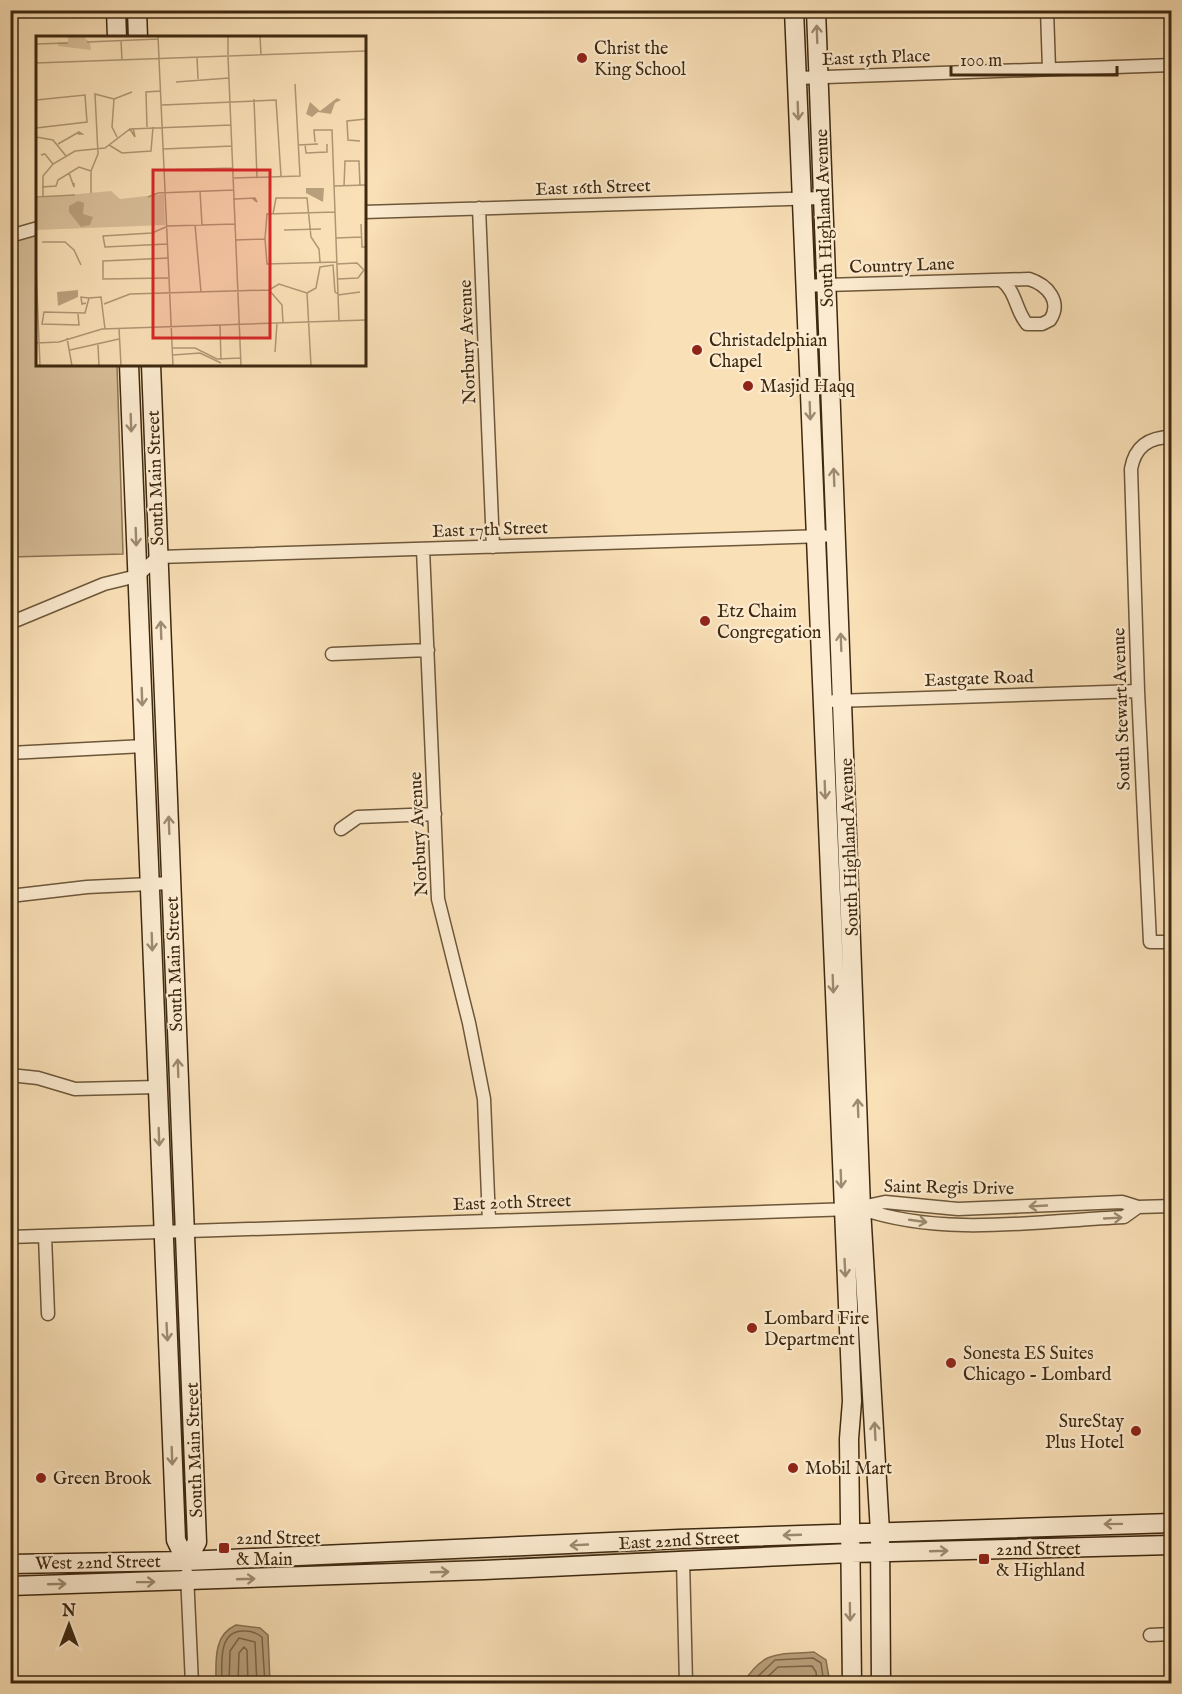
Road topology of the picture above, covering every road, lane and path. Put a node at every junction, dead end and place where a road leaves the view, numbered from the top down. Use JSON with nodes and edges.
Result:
{"nodes":[{"id":1,"x":116,"y":10,"type":"edge"},
{"id":2,"x":137,"y":10,"type":"edge"},
{"id":3,"x":794,"y":10,"type":"edge"},
{"id":4,"x":816,"y":10,"type":"edge"},
{"id":5,"x":1047,"y":10,"type":"edge"},
{"id":6,"x":117,"y":36,"type":"edge"},
{"id":7,"x":138,"y":36,"type":"edge"},
{"id":8,"x":1172,"y":65,"type":"edge"},
{"id":9,"x":1049,"y":69,"type":"junction"},
{"id":10,"x":797,"y":78,"type":"junction"},
{"id":11,"x":819,"y":78,"type":"junction"},
{"id":12,"x":823,"y":198,"type":"junction"},
{"id":13,"x":801,"y":199,"type":"junction"},
{"id":14,"x":479,"y":208,"type":"junction"},
{"id":15,"x":366,"y":212,"type":"edge"},
{"id":16,"x":36,"y":229,"type":"edge"},
{"id":17,"x":10,"y":236,"type":"edge"},
{"id":18,"x":1001,"y":280,"type":"junction"},
{"id":19,"x":826,"y":285,"type":"junction"},
{"id":20,"x":804,"y":286,"type":"junction"},
{"id":21,"x":129,"y":366,"type":"edge"},
{"id":22,"x":151,"y":366,"type":"edge"},
{"id":23,"x":1172,"y":437,"type":"edge"},
{"id":24,"x":837,"y":535,"type":"junction"},
{"id":25,"x":814,"y":536,"type":"junction"},
{"id":26,"x":493,"y":547,"type":"junction"},
{"id":27,"x":423,"y":549,"type":"junction"},
{"id":28,"x":147,"y":566,"type":"junction"},
{"id":29,"x":10,"y":623,"type":"edge"},
{"id":30,"x":428,"y":650,"type":"junction"},
{"id":31,"x":332,"y":654,"type":"dead end"},
{"id":32,"x":1138,"y":692,"type":"junction"},
{"id":33,"x":843,"y":701,"type":"junction"},
{"id":34,"x":821,"y":702,"type":"junction"},
{"id":35,"x":144,"y":746,"type":"junction"},
{"id":36,"x":10,"y":753,"type":"edge"},
{"id":37,"x":435,"y":814,"type":"junction"},
{"id":38,"x":341,"y":830,"type":"dead end"},
{"id":39,"x":171,"y":883,"type":"junction"},
{"id":40,"x":149,"y":884,"type":"junction"},
{"id":41,"x":10,"y":896,"type":"edge"},
{"id":42,"x":1172,"y":942,"type":"edge"},
{"id":43,"x":10,"y":1076,"type":"edge"},
{"id":44,"x":157,"y":1087,"type":"junction"},
{"id":45,"x":1172,"y":1206,"type":"edge"},
{"id":46,"x":1017,"y":1207,"type":"junction"},
{"id":47,"x":1138,"y":1207,"type":"junction"},
{"id":48,"x":861,"y":1208,"type":"junction"},
{"id":49,"x":843,"y":1209,"type":"junction"},
{"id":50,"x":958,"y":1209,"type":"junction"},
{"id":51,"x":489,"y":1221,"type":"junction"},
{"id":52,"x":1018,"y":1222,"type":"junction"},
{"id":53,"x":958,"y":1224,"type":"junction"},
{"id":54,"x":185,"y":1231,"type":"junction"},
{"id":55,"x":163,"y":1232,"type":"junction"},
{"id":56,"x":45,"y":1236,"type":"junction"},
{"id":57,"x":10,"y":1237,"type":"edge"},
{"id":58,"x":48,"y":1314,"type":"dead end"},
{"id":59,"x":1172,"y":1523,"type":"edge"},
{"id":60,"x":880,"y":1532,"type":"junction"},
{"id":61,"x":850,"y":1533,"type":"junction"},
{"id":62,"x":1172,"y":1545,"type":"edge"},
{"id":63,"x":880,"y":1552,"type":"junction"},
{"id":64,"x":850,"y":1553,"type":"junction"},
{"id":65,"x":683,"y":1560,"type":"junction"},
{"id":66,"x":186,"y":1561,"type":"junction"},
{"id":67,"x":10,"y":1564,"type":"edge"},
{"id":68,"x":187,"y":1581,"type":"junction"},
{"id":69,"x":10,"y":1586,"type":"edge"},
{"id":70,"x":1172,"y":1634,"type":"edge"},
{"id":71,"x":1150,"y":1635,"type":"dead end"},
{"id":72,"x":192,"y":1683,"type":"edge"},
{"id":73,"x":686,"y":1683,"type":"edge"},
{"id":74,"x":852,"y":1683,"type":"edge"},
{"id":75,"x":881,"y":1683,"type":"edge"}],
"edges":[{"from":1,"to":6,"type":"street"},
{"from":2,"to":7,"type":"street"},
{"from":3,"to":10,"type":"street","name":"South Highland Avenue"},
{"from":11,"to":4,"type":"street","name":"South Highland Avenue","one_way":true},
{"from":5,"to":9,"type":"street"},
{"from":8,"to":9,"type":"street","name":"East 15th Place"},
{"from":9,"to":11,"type":"street","name":"East 15th Place"},
{"from":10,"to":11,"type":"street","name":"East 15th Place"},
{"from":10,"to":13,"type":"street","name":"South Highland Avenue","one_way":true},
{"from":11,"to":12,"type":"street","name":"South Highland Avenue"},
{"from":12,"to":13,"type":"street","name":"East 16th Street"},
{"from":12,"to":19,"type":"street","name":"South Highland Avenue"},
{"from":13,"to":14,"type":"street","name":"East 16th Street"},
{"from":13,"to":20,"type":"street","name":"South Highland Avenue"},
{"from":14,"to":15,"type":"street","name":"East 16th Street"},
{"from":14,"to":26,"type":"street","name":"Norbury Avenue"},
{"from":16,"to":17,"type":"street"},
{"from":18,"to":18,"type":"street","name":"Country Lane"},
{"from":18,"to":19,"type":"street","name":"Country Lane"},
{"from":19,"to":20,"type":"street","name":"Country Lane"},
{"from":24,"to":19,"type":"street","name":"South Highland Avenue","one_way":true},
{"from":20,"to":25,"type":"street","name":"South Highland Avenue","one_way":true},
{"from":21,"to":28,"type":"street","name":"South Main Street","one_way":true},
{"from":22,"to":28,"type":"street","name":"South Main Street"},
{"from":23,"to":32,"type":"street","name":"South Stewart Avenue"},
{"from":24,"to":25,"type":"street","name":"East 17th Street"},
{"from":33,"to":24,"type":"street","name":"South Highland Avenue","one_way":true},
{"from":25,"to":26,"type":"street","name":"East 17th Street"},
{"from":25,"to":34,"type":"street","name":"South Highland Avenue"},
{"from":26,"to":27,"type":"street","name":"East 17th Street"},
{"from":27,"to":28,"type":"street","name":"East 17th Street"},
{"from":27,"to":30,"type":"street","name":"Norbury Avenue"},
{"from":28,"to":29,"type":"street","name":"East 17th Street"},
{"from":28,"to":35,"type":"street","name":"South Main Street","one_way":true},
{"from":39,"to":28,"type":"street","name":"South Main Street","one_way":true},
{"from":30,"to":31,"type":"street"},
{"from":30,"to":37,"type":"street","name":"Norbury Avenue"},
{"from":32,"to":33,"type":"street","name":"Eastgate Road"},
{"from":32,"to":42,"type":"street","name":"South Stewart Avenue"},
{"from":33,"to":34,"type":"street","name":"Eastgate Road"},
{"from":48,"to":33,"type":"street","name":"South Highland Avenue","one_way":true},
{"from":34,"to":49,"type":"street","name":"South Highland Avenue","one_way":true},
{"from":35,"to":36,"type":"street"},
{"from":35,"to":40,"type":"street","name":"South Main Street"},
{"from":37,"to":38,"type":"street"},
{"from":37,"to":51,"type":"street","name":"Norbury Avenue"},
{"from":39,"to":40,"type":"street"},
{"from":54,"to":39,"type":"street","name":"South Main Street","one_way":true},
{"from":40,"to":41,"type":"street"},
{"from":40,"to":44,"type":"street","name":"South Main Street","one_way":true},
{"from":43,"to":44,"type":"street"},
{"from":44,"to":55,"type":"street","name":"South Main Street","one_way":true},
{"from":45,"to":47,"type":"street","name":"Saint Regis Drive"},
{"from":47,"to":46,"type":"street","name":"Saint Regis Drive","one_way":true},
{"from":46,"to":50,"type":"street","name":"Saint Regis Drive"},
{"from":46,"to":52,"type":"street"},
{"from":52,"to":47,"type":"street","name":"Saint Regis Drive","one_way":true},
{"from":48,"to":49,"type":"street","name":"East 20th Street"},
{"from":48,"to":50,"type":"street","name":"Saint Regis Drive"},
{"from":48,"to":53,"type":"street","name":"Saint Regis Drive","one_way":true},
{"from":60,"to":48,"type":"street","name":"South Highland Avenue","one_way":true},
{"from":49,"to":51,"type":"street","name":"East 20th Street"},
{"from":49,"to":61,"type":"street","name":"South Highland Avenue","one_way":true},
{"from":50,"to":53,"type":"street"},
{"from":51,"to":54,"type":"street","name":"East 20th Street"},
{"from":52,"to":53,"type":"street","name":"Saint Regis Drive"},
{"from":54,"to":55,"type":"street","name":"East 20th Street"},
{"from":54,"to":66,"type":"street","name":"South Main Street"},
{"from":55,"to":56,"type":"street","name":"East 20th Street"},
{"from":55,"to":66,"type":"street","name":"South Main Street","one_way":true},
{"from":56,"to":57,"type":"street","name":"East 20th Street"},
{"from":56,"to":58,"type":"street"},
{"from":59,"to":60,"type":"street","name":"East 22nd Street","one_way":true},
{"from":60,"to":61,"type":"street","name":"East 22nd Street"},
{"from":60,"to":63,"type":"street","name":"South Highland Avenue"},
{"from":61,"to":64,"type":"street","name":"South Highland Avenue"},
{"from":61,"to":66,"type":"street","name":"East 22nd Street","one_way":true},
{"from":63,"to":62,"type":"street","name":"East 22nd Street","one_way":true},
{"from":63,"to":64,"type":"street","name":"East 22nd Street"},
{"from":63,"to":75,"type":"street","name":"South Highland Avenue"},
{"from":64,"to":65,"type":"street","name":"East 22nd Street"},
{"from":64,"to":74,"type":"street","name":"South Highland Avenue","one_way":true},
{"from":68,"to":65,"type":"street","name":"East 22nd Street","one_way":true},
{"from":65,"to":73,"type":"street"},
{"from":66,"to":67,"type":"street","name":"West 22nd Street"},
{"from":66,"to":68,"type":"street","name":"South Main Street"},
{"from":69,"to":68,"type":"street","name":"West 22nd Street","one_way":true},
{"from":68,"to":72,"type":"street","name":"South Main Street"},
{"from":70,"to":71,"type":"street"}]}
